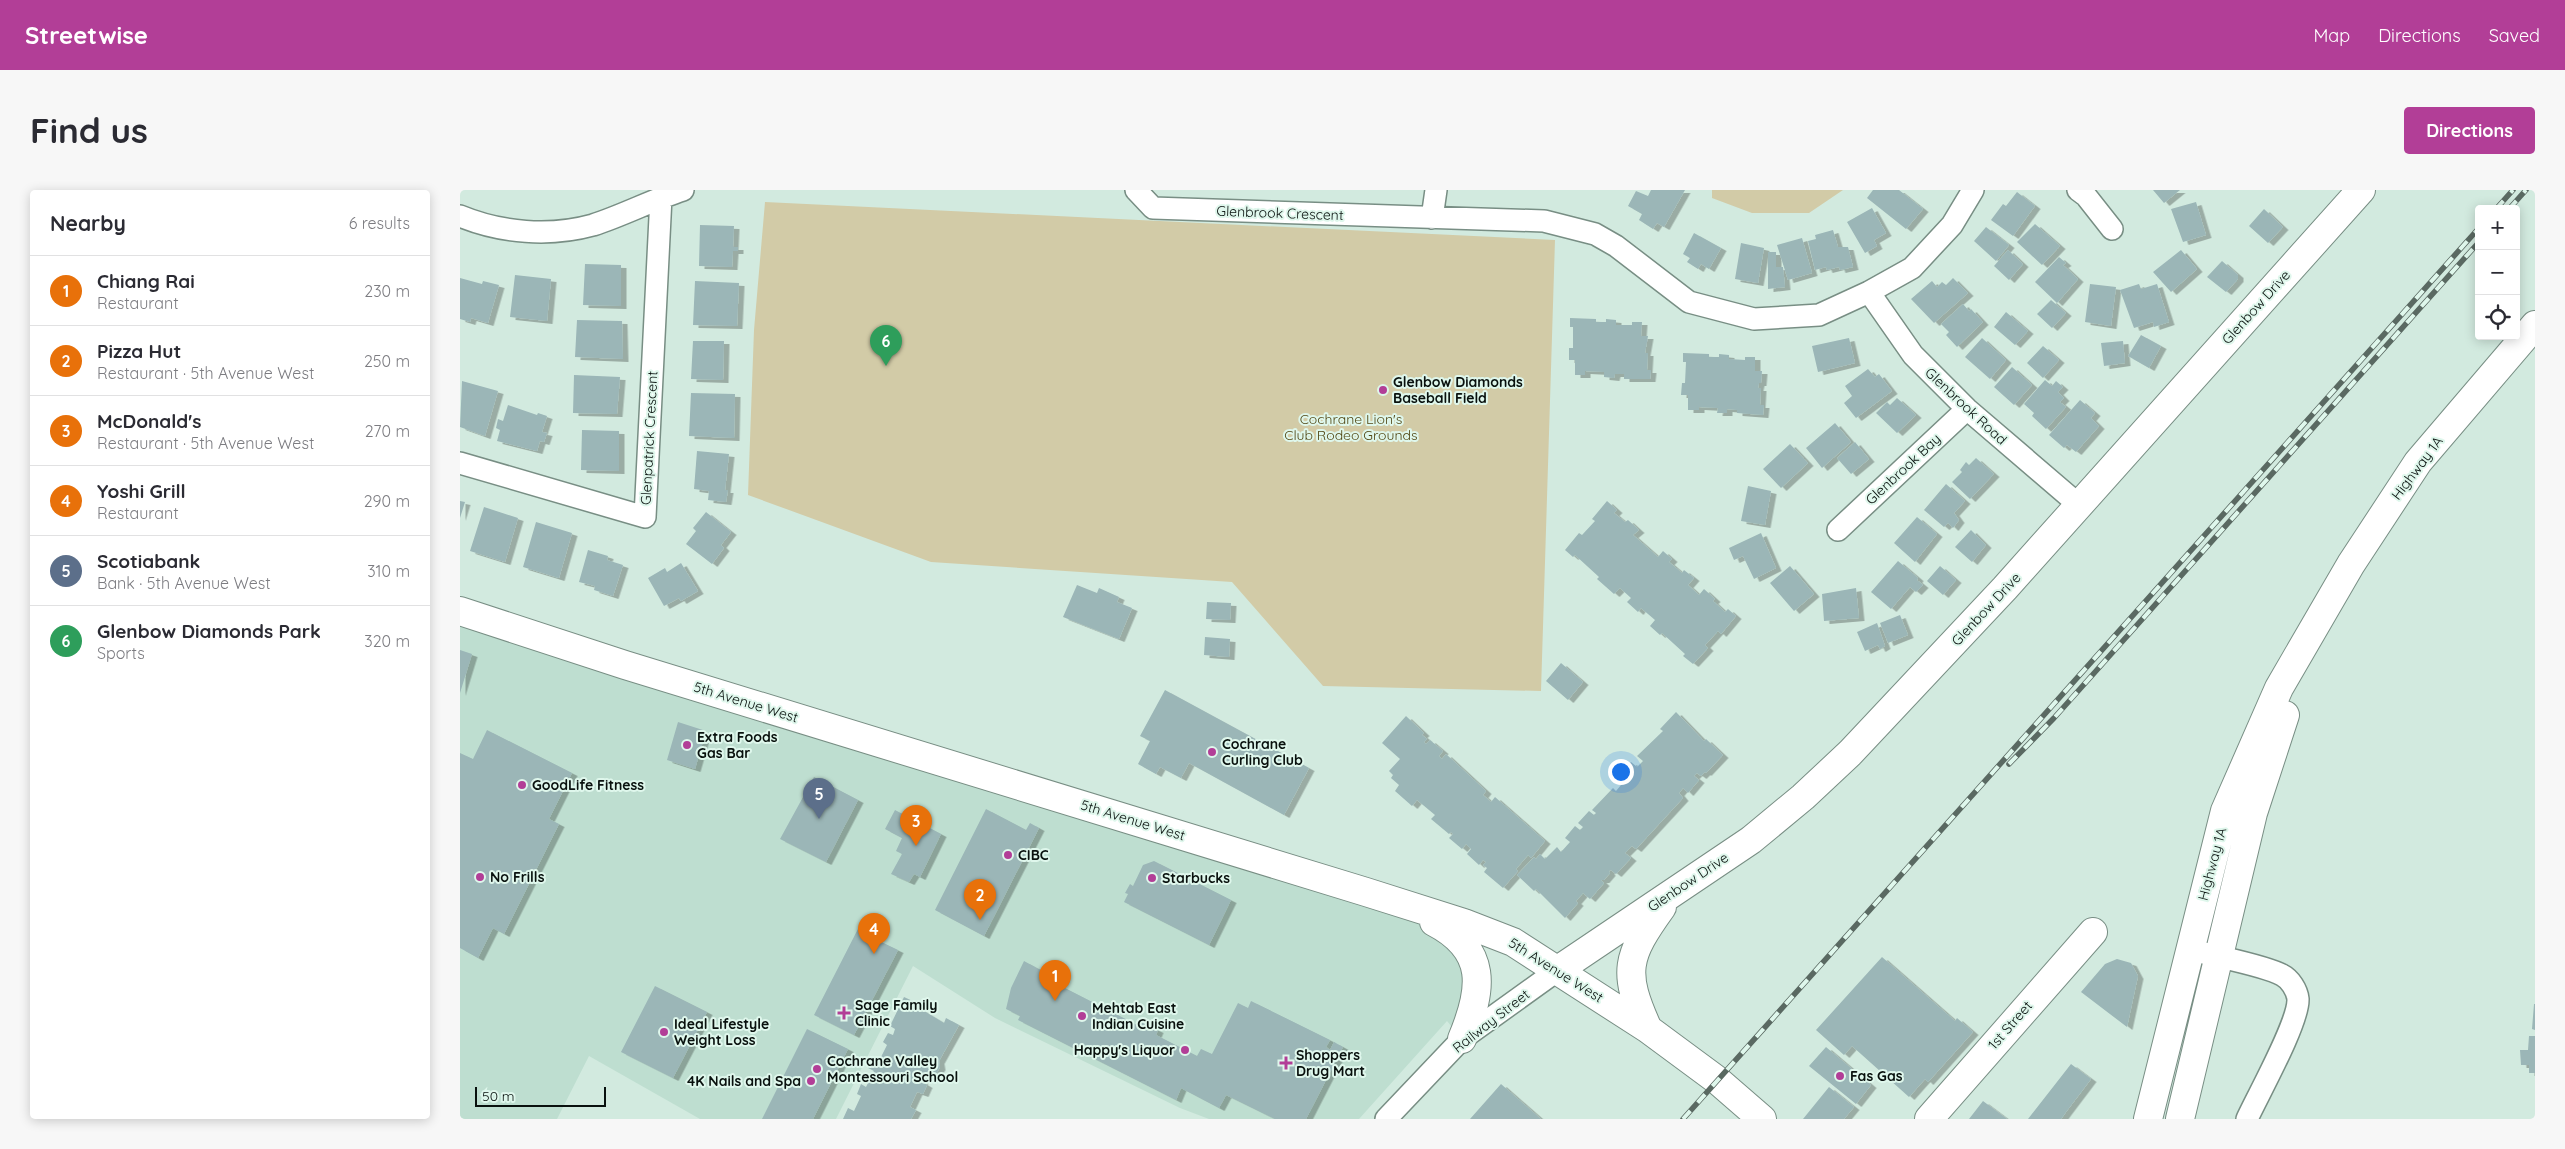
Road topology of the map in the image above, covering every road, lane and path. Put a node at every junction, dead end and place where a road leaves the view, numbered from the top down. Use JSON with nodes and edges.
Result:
{"nodes":[{"id":1,"x":683,"y":190,"type":"edge"},
{"id":2,"x":1136,"y":190,"type":"edge"},
{"id":3,"x":1436,"y":190,"type":"edge"},
{"id":4,"x":1973,"y":190,"type":"edge"},
{"id":5,"x":2078,"y":190,"type":"edge"},
{"id":6,"x":2361,"y":190,"type":"edge"},
{"id":7,"x":661,"y":197,"type":"junction"},
{"id":8,"x":460,"y":216,"type":"edge"},
{"id":9,"x":1432,"y":218,"type":"junction"},
{"id":10,"x":2112,"y":229,"type":"dead end"},
{"id":11,"x":1869,"y":292,"type":"junction"},
{"id":12,"x":2535,"y":325,"type":"edge"},
{"id":13,"x":1967,"y":409,"type":"junction"},
{"id":14,"x":460,"y":463,"type":"edge"},
{"id":15,"x":2079,"y":505,"type":"junction"},
{"id":16,"x":1838,"y":530,"type":"dead end"},
{"id":17,"x":460,"y":611,"type":"edge"},
{"id":18,"x":2317,"y":624,"type":"junction"},
{"id":19,"x":1673,"y":892,"type":"junction"},
{"id":20,"x":1394,"y":902,"type":"junction"},
{"id":21,"x":2093,"y":932,"type":"dead end"},
{"id":22,"x":2189,"y":949,"type":"junction"},
{"id":23,"x":2220,"y":958,"type":"junction"},
{"id":24,"x":1558,"y":970,"type":"junction"},
{"id":25,"x":1648,"y":1029,"type":"junction"},
{"id":26,"x":1462,"y":1039,"type":"junction"},
{"id":27,"x":1386,"y":1119,"type":"edge"},
{"id":28,"x":1762,"y":1119,"type":"edge"},
{"id":29,"x":1930,"y":1119,"type":"edge"},
{"id":30,"x":2148,"y":1119,"type":"edge"},
{"id":31,"x":2180,"y":1119,"type":"edge"},
{"id":32,"x":2247,"y":1119,"type":"edge"}],
"edges":[{"from":1,"to":7,"type":"street"},
{"from":2,"to":9,"type":"street","name":"Glenbrook Crescent"},
{"from":3,"to":9,"type":"street"},
{"from":4,"to":11,"type":"street","name":"Glenbrook Crescent"},
{"from":5,"to":10,"type":"street"},
{"from":6,"to":15,"type":"street","name":"Glenbow Drive"},
{"from":7,"to":8,"type":"street"},
{"from":7,"to":14,"type":"street","name":"Glenpatrick Crescent"},
{"from":9,"to":11,"type":"street","name":"Glenbrook Crescent"},
{"from":11,"to":13,"type":"street","name":"Glenbrook Road"},
{"from":12,"to":18,"type":"street","name":"Highway 1A"},
{"from":13,"to":15,"type":"street","name":"Glenbrook Road"},
{"from":13,"to":16,"type":"street","name":"Glenbrook Bay"},
{"from":15,"to":19,"type":"street","name":"Glenbow Drive"},
{"from":17,"to":20,"type":"street","name":"5th Avenue West"},
{"from":18,"to":22,"type":"street","name":"Highway 1A"},
{"from":18,"to":23,"type":"street","name":"Highway 1A"},
{"from":19,"to":24,"type":"street","name":"Glenbow Drive"},
{"from":19,"to":25,"type":"street"},
{"from":20,"to":24,"type":"street","name":"5th Avenue West"},
{"from":20,"to":26,"type":"street"},
{"from":21,"to":29,"type":"street","name":"1st Street"},
{"from":22,"to":23,"type":"street"},
{"from":22,"to":30,"type":"street","name":"Highway 1A"},
{"from":23,"to":31,"type":"street","name":"Highway 1A"},
{"from":23,"to":32,"type":"street"},
{"from":24,"to":25,"type":"street","name":"5th Avenue West"},
{"from":24,"to":26,"type":"street","name":"Railway Street"},
{"from":25,"to":28,"type":"street","name":"5th Avenue West"},
{"from":26,"to":27,"type":"street","name":"Railway Street"}]}
